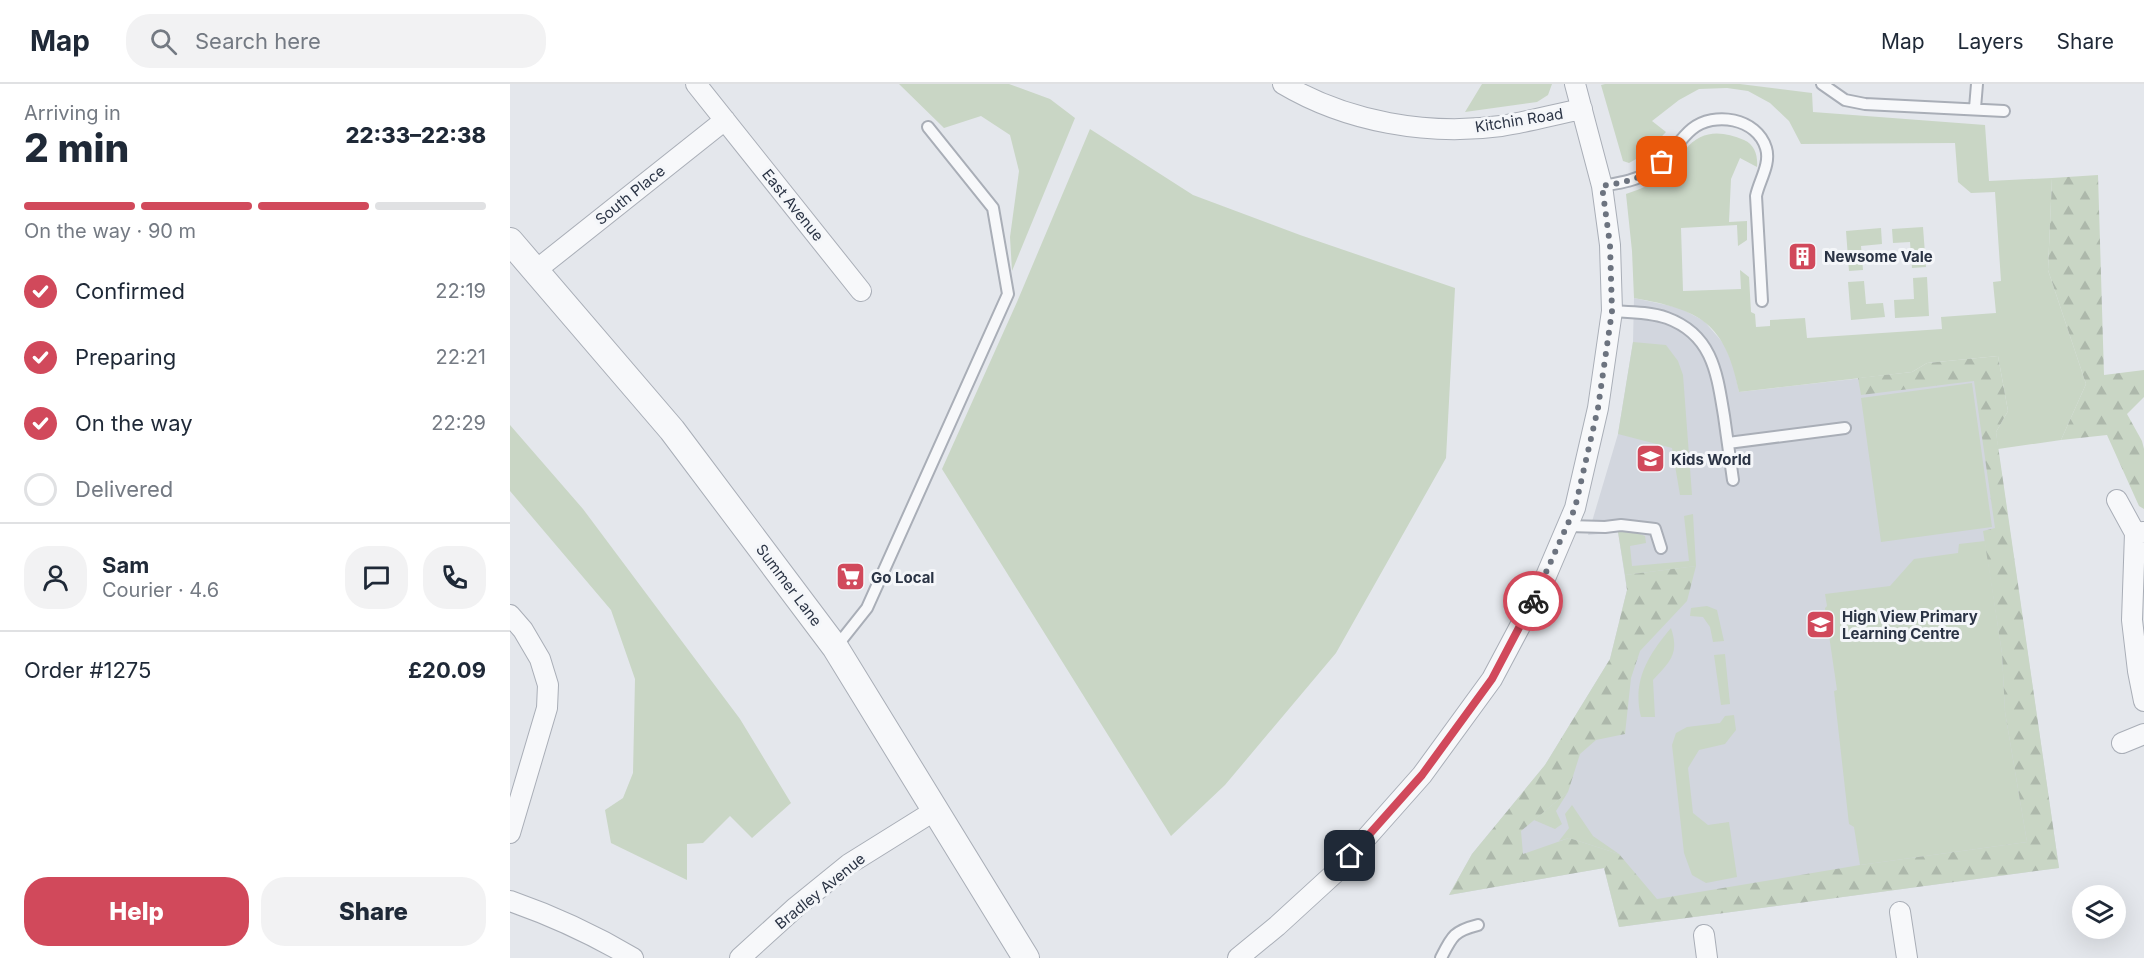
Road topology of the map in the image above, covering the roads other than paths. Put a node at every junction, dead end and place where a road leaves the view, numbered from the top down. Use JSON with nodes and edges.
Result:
{"nodes":[{"id":1,"x":696,"y":84,"type":"edge"},
{"id":2,"x":1283,"y":84,"type":"edge"},
{"id":3,"x":1575,"y":84,"type":"edge"},
{"id":4,"x":1822,"y":84,"type":"edge"},
{"id":5,"x":1977,"y":84,"type":"edge"},
{"id":6,"x":1975,"y":108,"type":"junction"},
{"id":7,"x":1582,"y":109,"type":"junction"},
{"id":8,"x":2004,"y":111,"type":"dead end"},
{"id":9,"x":725,"y":120,"type":"junction"},
{"id":10,"x":928,"y":127,"type":"dead end"},
{"id":11,"x":1602,"y":186,"type":"junction"},
{"id":12,"x":510,"y":241,"type":"edge"},
{"id":13,"x":536,"y":271,"type":"junction"},
{"id":14,"x":861,"y":291,"type":"dead end"},
{"id":15,"x":1762,"y":301,"type":"dead end"},
{"id":16,"x":1612,"y":311,"type":"junction"},
{"id":17,"x":1845,"y":428,"type":"dead end"},
{"id":18,"x":1728,"y":443,"type":"junction"},
{"id":19,"x":1733,"y":480,"type":"dead end"},
{"id":20,"x":2117,"y":500,"type":"dead end"},
{"id":21,"x":1568,"y":526,"type":"junction"},
{"id":22,"x":2140,"y":532,"type":"edge"},
{"id":23,"x":1661,"y":548,"type":"dead end"},
{"id":24,"x":510,"y":615,"type":"edge"},
{"id":25,"x":835,"y":647,"type":"junction"},
{"id":26,"x":2144,"y":701,"type":"edge"},
{"id":27,"x":2144,"y":734,"type":"edge"},
{"id":28,"x":2122,"y":743,"type":"dead end"},
{"id":29,"x":934,"y":811,"type":"junction"},
{"id":30,"x":510,"y":833,"type":"edge"},
{"id":31,"x":510,"y":901,"type":"edge"},
{"id":32,"x":1900,"y":912,"type":"dead end"},
{"id":33,"x":1478,"y":925,"type":"dead end"},
{"id":34,"x":1704,"y":935,"type":"dead end"},
{"id":35,"x":1247,"y":955,"type":"edge"},
{"id":36,"x":633,"y":958,"type":"edge"},
{"id":37,"x":740,"y":958,"type":"edge"},
{"id":38,"x":1026,"y":958,"type":"edge"},
{"id":39,"x":1441,"y":958,"type":"edge"},
{"id":40,"x":1707,"y":958,"type":"edge"},
{"id":41,"x":1907,"y":958,"type":"edge"}],
"edges":[{"from":1,"to":9,"type":"street","name":"East Avenue"},
{"from":2,"to":7,"type":"street","name":"Kitchin Road"},
{"from":3,"to":7,"type":"street"},
{"from":4,"to":6,"type":"lane"},
{"from":5,"to":6,"type":"lane"},
{"from":6,"to":8,"type":"lane"},
{"from":7,"to":11,"type":"street"},
{"from":9,"to":13,"type":"street","name":"South Place"},
{"from":9,"to":14,"type":"street","name":"East Avenue"},
{"from":10,"to":25,"type":"lane"},
{"from":11,"to":15,"type":"lane"},
{"from":11,"to":16,"type":"street"},
{"from":12,"to":13,"type":"street","name":"Summer Lane"},
{"from":13,"to":25,"type":"street","name":"Summer Lane"},
{"from":16,"to":18,"type":"lane"},
{"from":16,"to":21,"type":"street"},
{"from":17,"to":18,"type":"lane"},
{"from":18,"to":19,"type":"lane"},
{"from":20,"to":22,"type":"street"},
{"from":21,"to":23,"type":"lane"},
{"from":21,"to":35,"type":"street"},
{"from":22,"to":26,"type":"street"},
{"from":24,"to":30,"type":"street"},
{"from":25,"to":29,"type":"street","name":"Summer Lane"},
{"from":27,"to":28,"type":"street"},
{"from":29,"to":37,"type":"street","name":"Bradley Avenue"},
{"from":29,"to":38,"type":"street","name":"Summer Lane"},
{"from":31,"to":36,"type":"street"},
{"from":32,"to":41,"type":"street"},
{"from":33,"to":39,"type":"lane"},
{"from":34,"to":40,"type":"street"}]}
